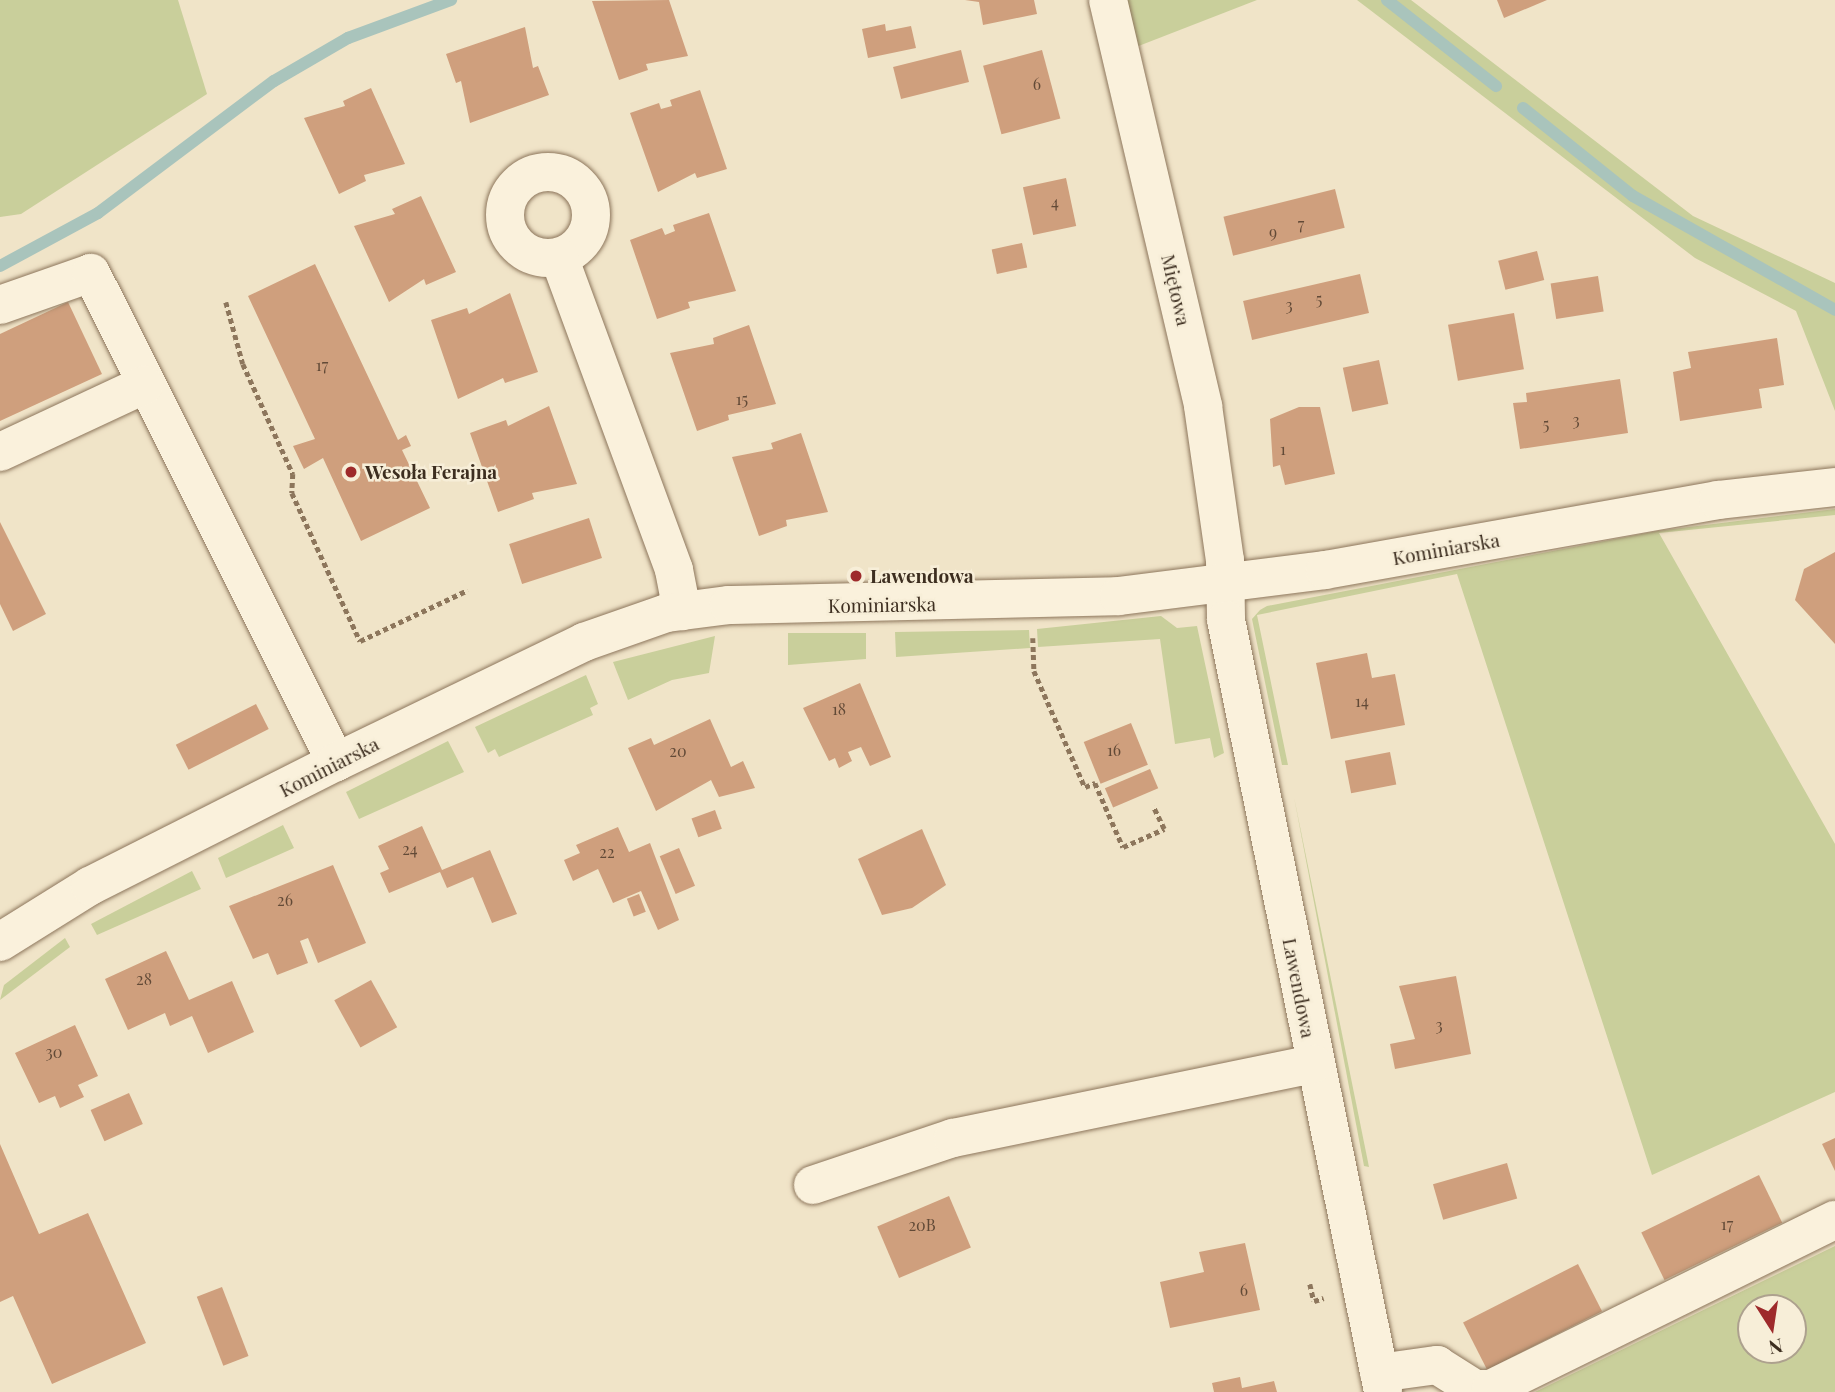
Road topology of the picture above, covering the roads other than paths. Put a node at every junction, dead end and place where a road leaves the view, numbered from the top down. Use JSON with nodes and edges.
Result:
{"nodes":[{"id":1,"x":1108,"y":0,"type":"edge"},
{"id":2,"x":559,"y":257,"type":"dead end"},
{"id":3,"x":0,"y":305,"type":"edge"},
{"id":4,"x":144,"y":385,"type":"junction"},
{"id":5,"x":0,"y":452,"type":"edge"},
{"id":6,"x":1835,"y":487,"type":"edge"},
{"id":7,"x":1225,"y":583,"type":"junction"},
{"id":8,"x":682,"y":611,"type":"junction"},
{"id":9,"x":336,"y":762,"type":"junction"},
{"id":10,"x":0,"y":942,"type":"edge"},
{"id":11,"x":1314,"y":1064,"type":"junction"},
{"id":12,"x":813,"y":1185,"type":"dead end"},
{"id":13,"x":1835,"y":1220,"type":"edge"},
{"id":14,"x":1381,"y":1382,"type":"edge"}],
"edges":[{"from":1,"to":7,"type":"street","name":"Miętowa"},
{"from":2,"to":8,"type":"street"},
{"from":3,"to":4,"type":"street"},
{"from":4,"to":5,"type":"street"},
{"from":4,"to":9,"type":"street"},
{"from":6,"to":7,"type":"street","name":"Kominiarska"},
{"from":7,"to":8,"type":"street","name":"Kominiarska"},
{"from":7,"to":11,"type":"street","name":"Lawendowa"},
{"from":8,"to":9,"type":"street","name":"Kominiarska"},
{"from":9,"to":10,"type":"street","name":"Kominiarska"},
{"from":11,"to":12,"type":"street"},
{"from":11,"to":14,"type":"street","name":"Lawendowa"},
{"from":13,"to":14,"type":"street"}]}
